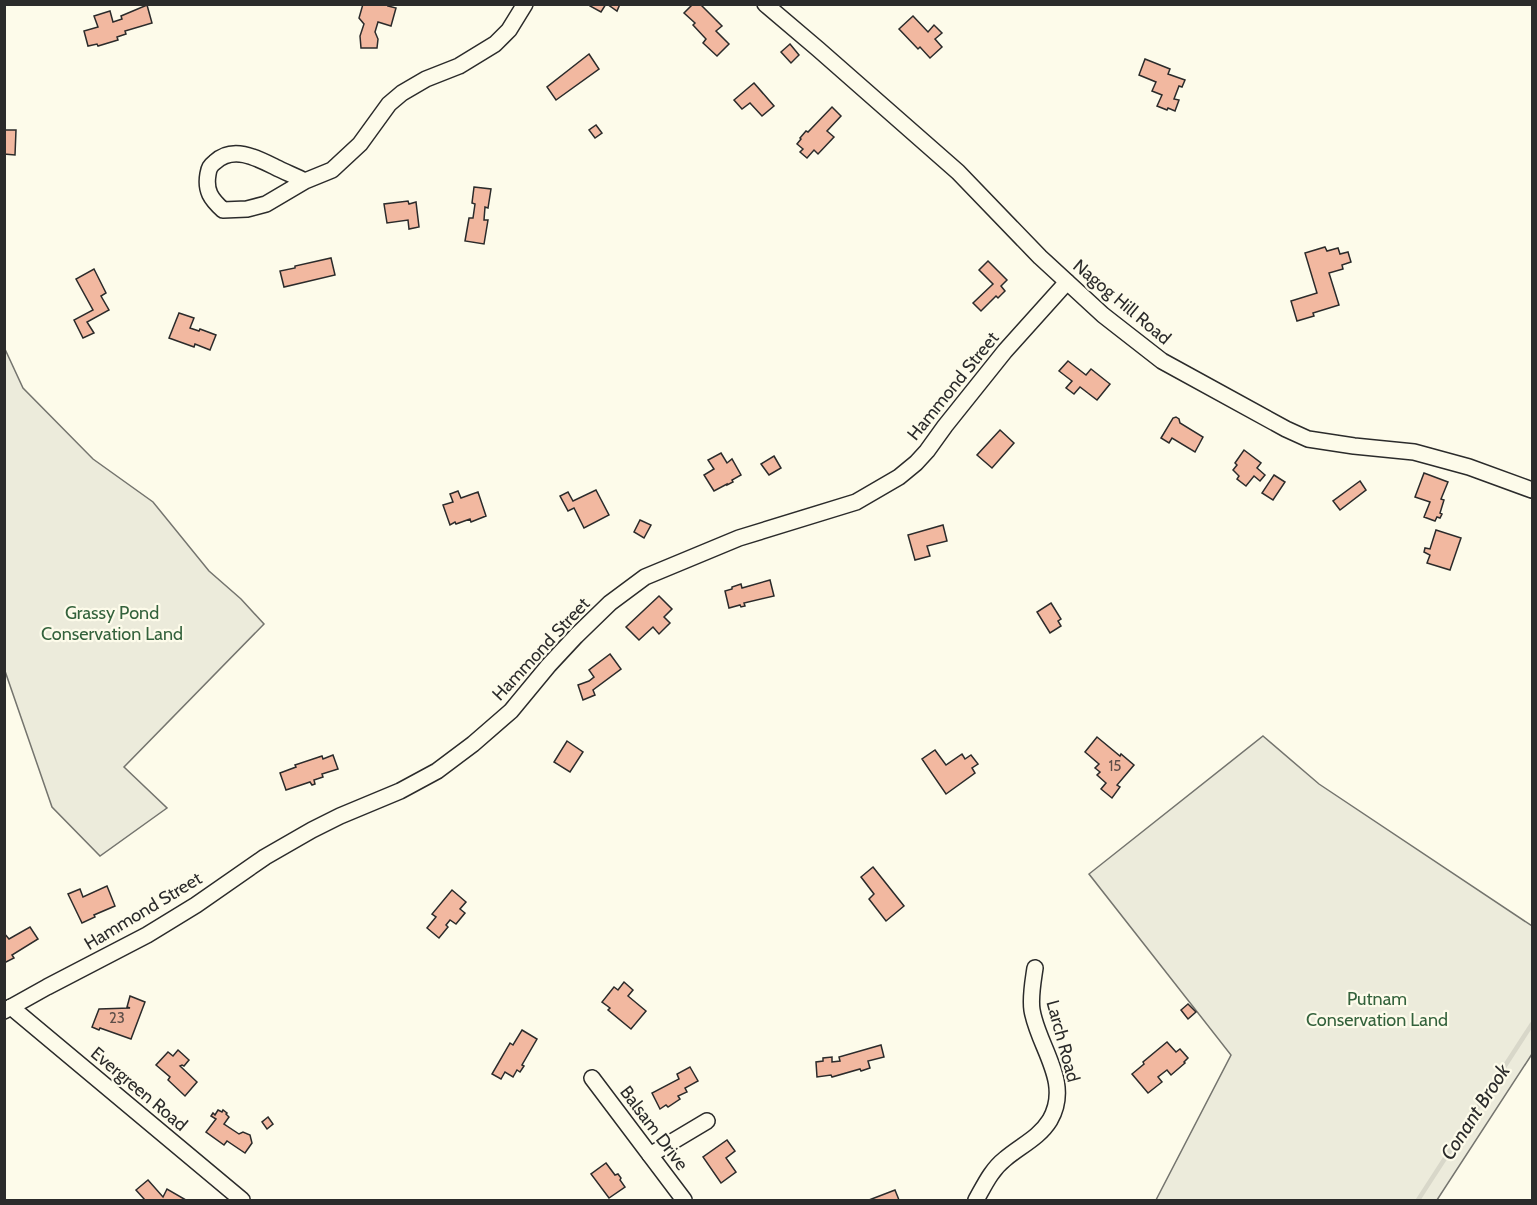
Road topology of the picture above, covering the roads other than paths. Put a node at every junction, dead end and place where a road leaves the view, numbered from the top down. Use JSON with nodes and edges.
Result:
{"nodes":[{"id":1,"x":525,"y":4,"type":"edge"},
{"id":2,"x":765,"y":4,"type":"edge"},
{"id":3,"x":305,"y":181,"type":"junction"},
{"id":4,"x":1067,"y":282,"type":"junction"},
{"id":5,"x":1533,"y":490,"type":"edge"},
{"id":6,"x":1035,"y":968,"type":"dead end"},
{"id":7,"x":8,"y":1009,"type":"edge"},
{"id":8,"x":592,"y":1078,"type":"dead end"},
{"id":9,"x":707,"y":1121,"type":"dead end"},
{"id":10,"x":650,"y":1155,"type":"junction"},
{"id":11,"x":242,"y":1200,"type":"edge"},
{"id":12,"x":684,"y":1200,"type":"edge"},
{"id":13,"x":976,"y":1200,"type":"edge"}],
"edges":[{"from":1,"to":3,"type":"street"},
{"from":2,"to":4,"type":"street","name":"Nagog Hill Road"},
{"from":3,"to":3,"type":"street"},
{"from":4,"to":5,"type":"street","name":"Nagog Hill Road"},
{"from":4,"to":7,"type":"street","name":"Hammond Street"},
{"from":6,"to":13,"type":"street","name":"Larch Road"},
{"from":7,"to":11,"type":"street","name":"Evergreen Road"},
{"from":8,"to":10,"type":"street","name":"Balsam Drive"},
{"from":9,"to":10,"type":"street"},
{"from":10,"to":12,"type":"street","name":"Balsam Drive"}]}
